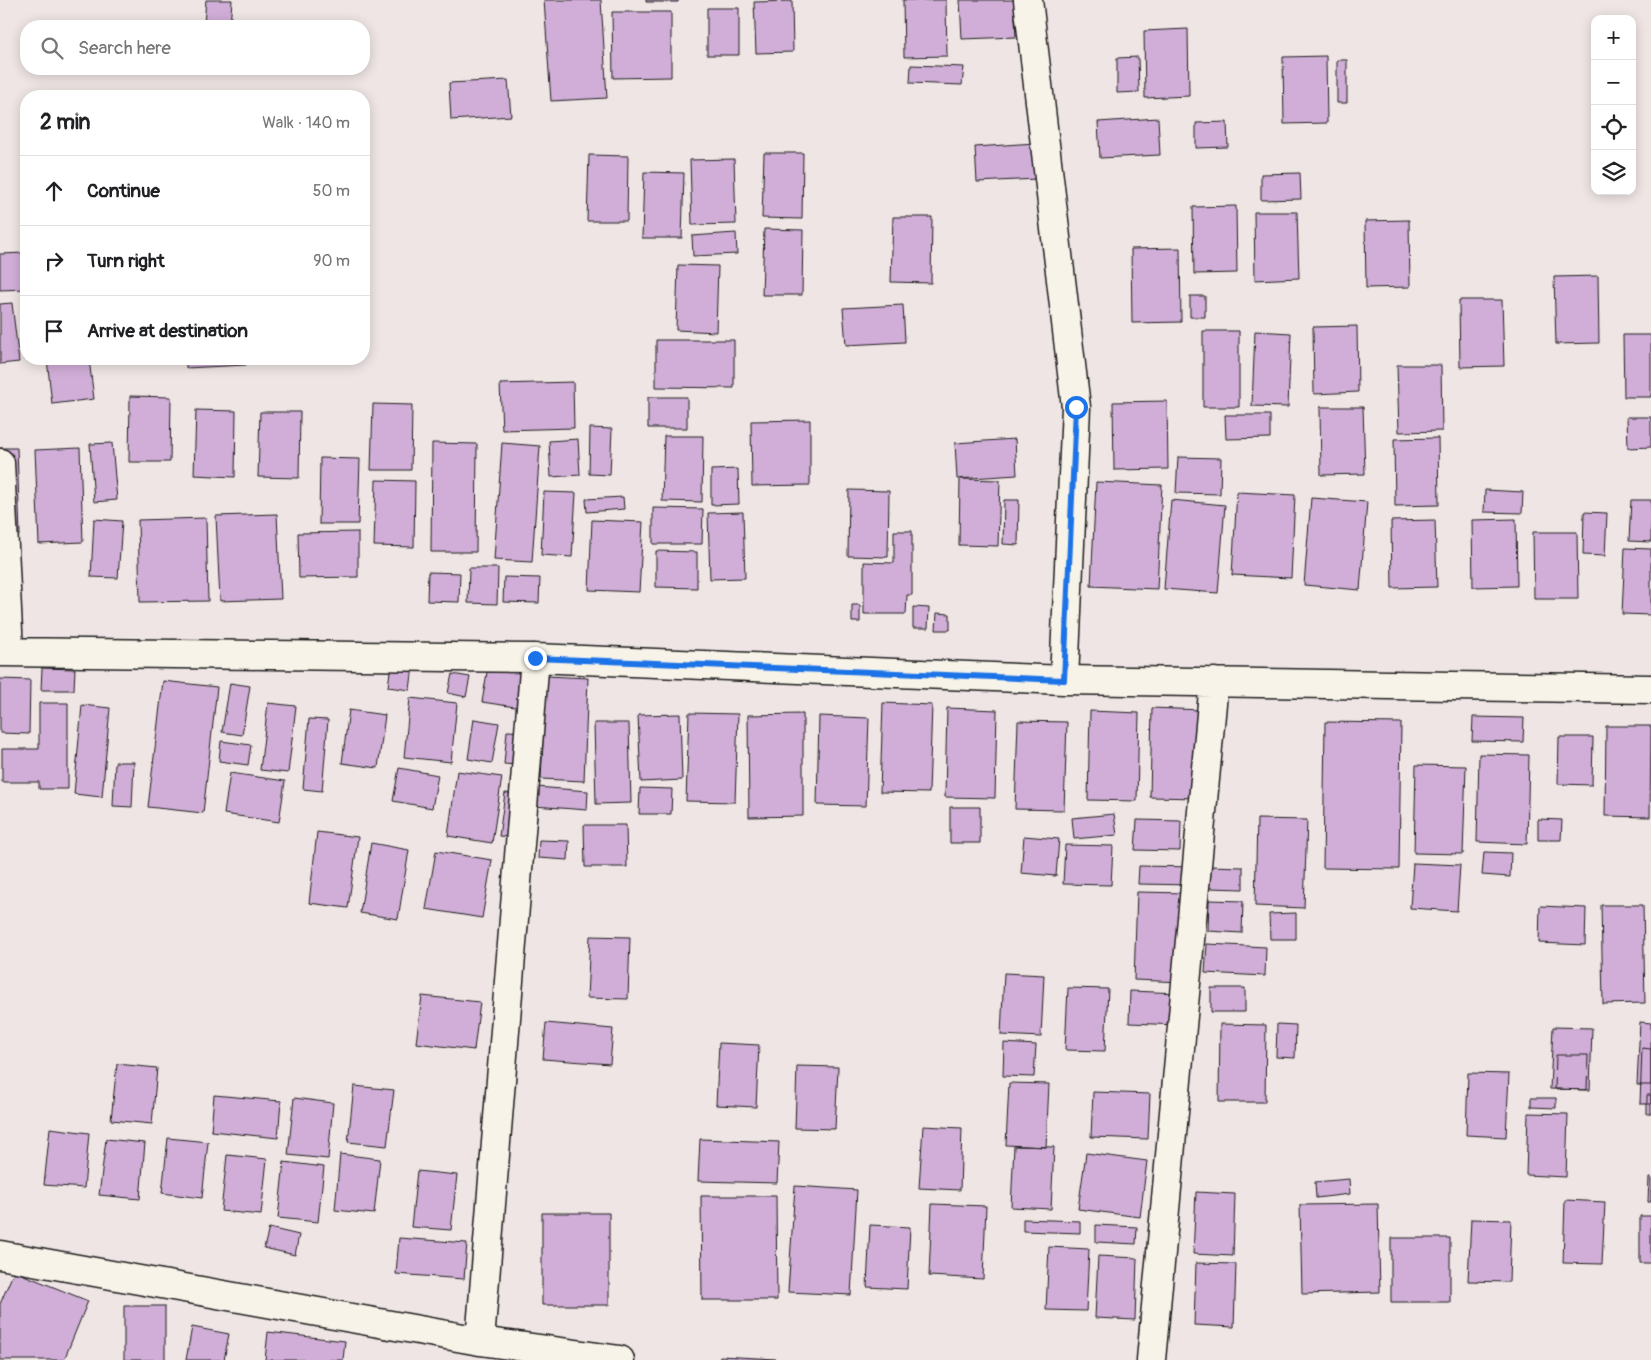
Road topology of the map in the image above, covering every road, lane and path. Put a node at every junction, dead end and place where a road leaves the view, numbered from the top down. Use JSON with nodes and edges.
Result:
{"nodes":[{"id":1,"x":1028,"y":0,"type":"edge"},
{"id":2,"x":0,"y":463,"type":"edge"},
{"id":3,"x":4,"y":652,"type":"edge"},
{"id":4,"x":535,"y":658,"type":"junction"},
{"id":5,"x":1064,"y":680,"type":"junction"},
{"id":6,"x":1214,"y":682,"type":"junction"},
{"id":7,"x":1651,"y":689,"type":"edge"},
{"id":8,"x":0,"y":1255,"type":"edge"},
{"id":9,"x":480,"y":1341,"type":"junction"},
{"id":10,"x":620,"y":1360,"type":"edge"},
{"id":11,"x":1151,"y":1360,"type":"edge"}],
"edges":[{"from":1,"to":5,"type":"street"},
{"from":2,"to":3,"type":"street"},
{"from":3,"to":4,"type":"street"},
{"from":4,"to":5,"type":"street"},
{"from":4,"to":9,"type":"street"},
{"from":5,"to":6,"type":"street"},
{"from":6,"to":7,"type":"street"},
{"from":6,"to":11,"type":"street"},
{"from":8,"to":9,"type":"street"},
{"from":9,"to":10,"type":"street"}]}
